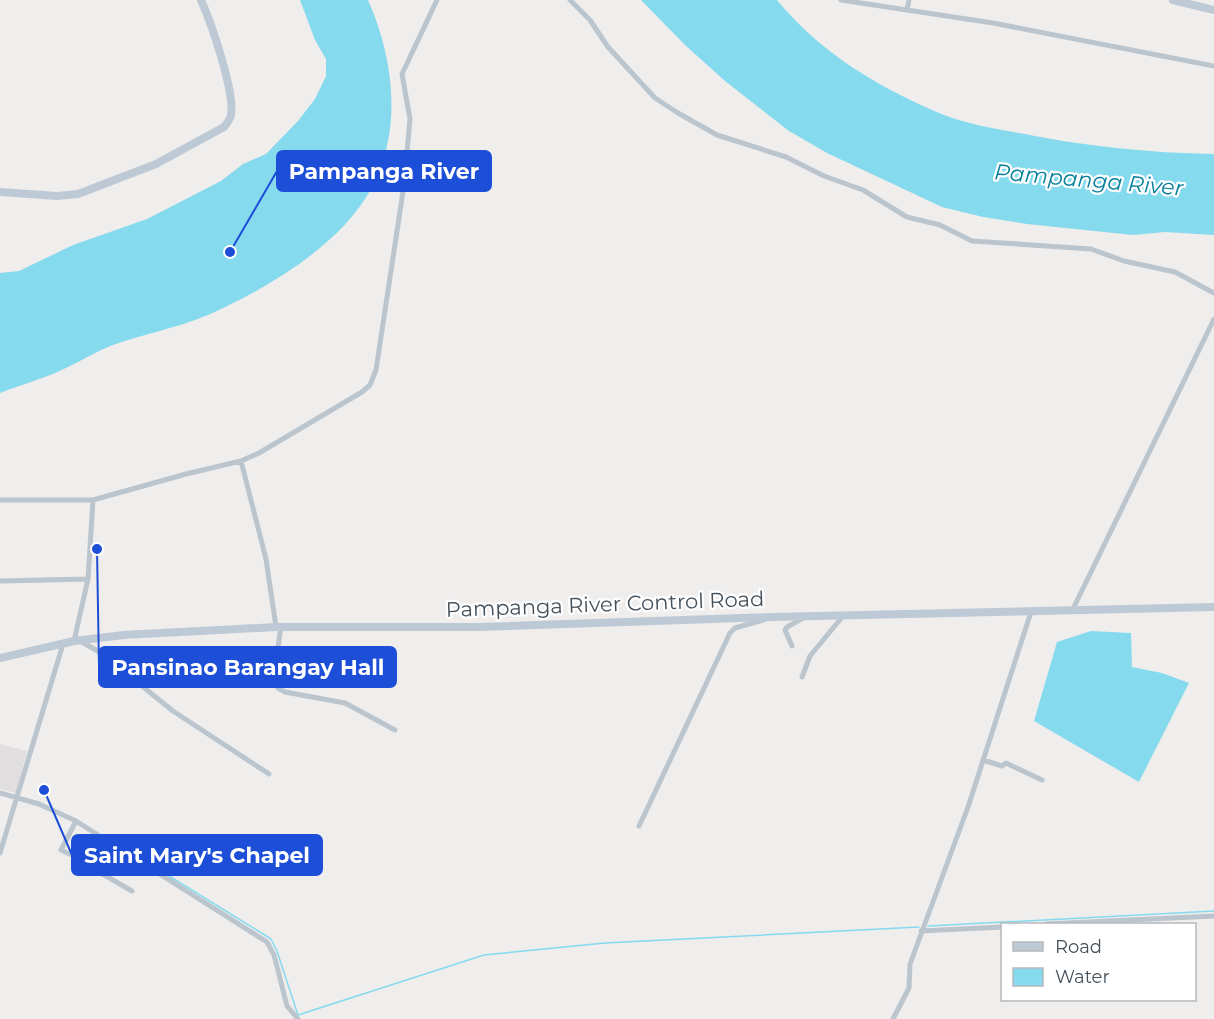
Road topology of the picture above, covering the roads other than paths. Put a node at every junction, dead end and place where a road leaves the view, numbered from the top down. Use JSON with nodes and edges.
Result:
{"nodes":[{"id":1,"x":201,"y":0,"type":"edge"},
{"id":2,"x":437,"y":0,"type":"edge"},
{"id":3,"x":570,"y":0,"type":"edge"},
{"id":4,"x":841,"y":0,"type":"edge"},
{"id":5,"x":909,"y":0,"type":"edge"},
{"id":6,"x":1173,"y":0,"type":"edge"},
{"id":7,"x":907,"y":10,"type":"junction"},
{"id":8,"x":1214,"y":10,"type":"edge"},
{"id":9,"x":1214,"y":66,"type":"edge"},
{"id":10,"x":0,"y":192,"type":"edge"},
{"id":11,"x":1214,"y":293,"type":"edge"},
{"id":12,"x":1214,"y":319,"type":"edge"},
{"id":13,"x":241,"y":461,"type":"junction"},
{"id":14,"x":0,"y":500,"type":"edge"},
{"id":15,"x":93,"y":500,"type":"junction"},
{"id":16,"x":88,"y":579,"type":"junction"},
{"id":17,"x":0,"y":581,"type":"edge"},
{"id":18,"x":1214,"y":607,"type":"edge"},
{"id":19,"x":1073,"y":609,"type":"junction"},
{"id":20,"x":1031,"y":612,"type":"junction"},
{"id":21,"x":843,"y":616,"type":"junction"},
{"id":22,"x":773,"y":617,"type":"junction"},
{"id":23,"x":806,"y":617,"type":"junction"},
{"id":24,"x":278,"y":627,"type":"junction"},
{"id":25,"x":77,"y":641,"type":"junction"},
{"id":26,"x":63,"y":644,"type":"junction"},
{"id":27,"x":792,"y":646,"type":"dead end"},
{"id":28,"x":0,"y":658,"type":"edge"},
{"id":29,"x":802,"y":677,"type":"dead end"},
{"id":30,"x":395,"y":730,"type":"dead end"},
{"id":31,"x":983,"y":760,"type":"junction"},
{"id":32,"x":269,"y":774,"type":"dead end"},
{"id":33,"x":1042,"y":780,"type":"dead end"},
{"id":34,"x":0,"y":793,"type":"edge"},
{"id":35,"x":17,"y":798,"type":"junction"},
{"id":36,"x":76,"y":821,"type":"junction"},
{"id":37,"x":639,"y":826,"type":"dead end"},
{"id":38,"x":0,"y":853,"type":"edge"},
{"id":39,"x":132,"y":891,"type":"dead end"},
{"id":40,"x":1214,"y":916,"type":"edge"},
{"id":41,"x":1067,"y":923,"type":"edge"},
{"id":42,"x":1001,"y":927,"type":"edge"},
{"id":43,"x":921,"y":931,"type":"junction"},
{"id":44,"x":298,"y":1019,"type":"edge"},
{"id":45,"x":893,"y":1019,"type":"edge"}],
"edges":[{"from":1,"to":10,"type":"main road"},
{"from":2,"to":13,"type":"street"},
{"from":3,"to":11,"type":"street"},
{"from":4,"to":7,"type":"street"},
{"from":5,"to":7,"type":"street"},
{"from":6,"to":8,"type":"main road"},
{"from":7,"to":9,"type":"street"},
{"from":12,"to":19,"type":"street"},
{"from":13,"to":15,"type":"street"},
{"from":13,"to":24,"type":"street"},
{"from":14,"to":15,"type":"street"},
{"from":15,"to":16,"type":"street"},
{"from":16,"to":17,"type":"street"},
{"from":16,"to":25,"type":"street"},
{"from":18,"to":19,"type":"main road","name":"Pampanga River Control Road"},
{"from":19,"to":20,"type":"main road","name":"Pampanga River Control Road"},
{"from":20,"to":21,"type":"main road","name":"Pampanga River Control Road"},
{"from":20,"to":31,"type":"street"},
{"from":21,"to":23,"type":"main road","name":"Pampanga River Control Road"},
{"from":21,"to":29,"type":"street"},
{"from":22,"to":23,"type":"main road","name":"Pampanga River Control Road"},
{"from":22,"to":24,"type":"main road","name":"Pampanga River Control Road"},
{"from":22,"to":37,"type":"street"},
{"from":23,"to":27,"type":"street"},
{"from":24,"to":25,"type":"main road","name":"Pampanga River Control Road"},
{"from":24,"to":30,"type":"street"},
{"from":25,"to":26,"type":"main road","name":"Pampanga River Control Road"},
{"from":25,"to":32,"type":"street"},
{"from":26,"to":28,"type":"main road","name":"Pampanga River Control Road"},
{"from":26,"to":35,"type":"street"},
{"from":31,"to":33,"type":"street"},
{"from":31,"to":43,"type":"street"},
{"from":34,"to":35,"type":"street"},
{"from":35,"to":36,"type":"street"},
{"from":35,"to":38,"type":"street"},
{"from":36,"to":39,"type":"street"},
{"from":36,"to":44,"type":"street"},
{"from":40,"to":41,"type":"street"},
{"from":42,"to":43,"type":"street"},
{"from":43,"to":45,"type":"street"}]}
